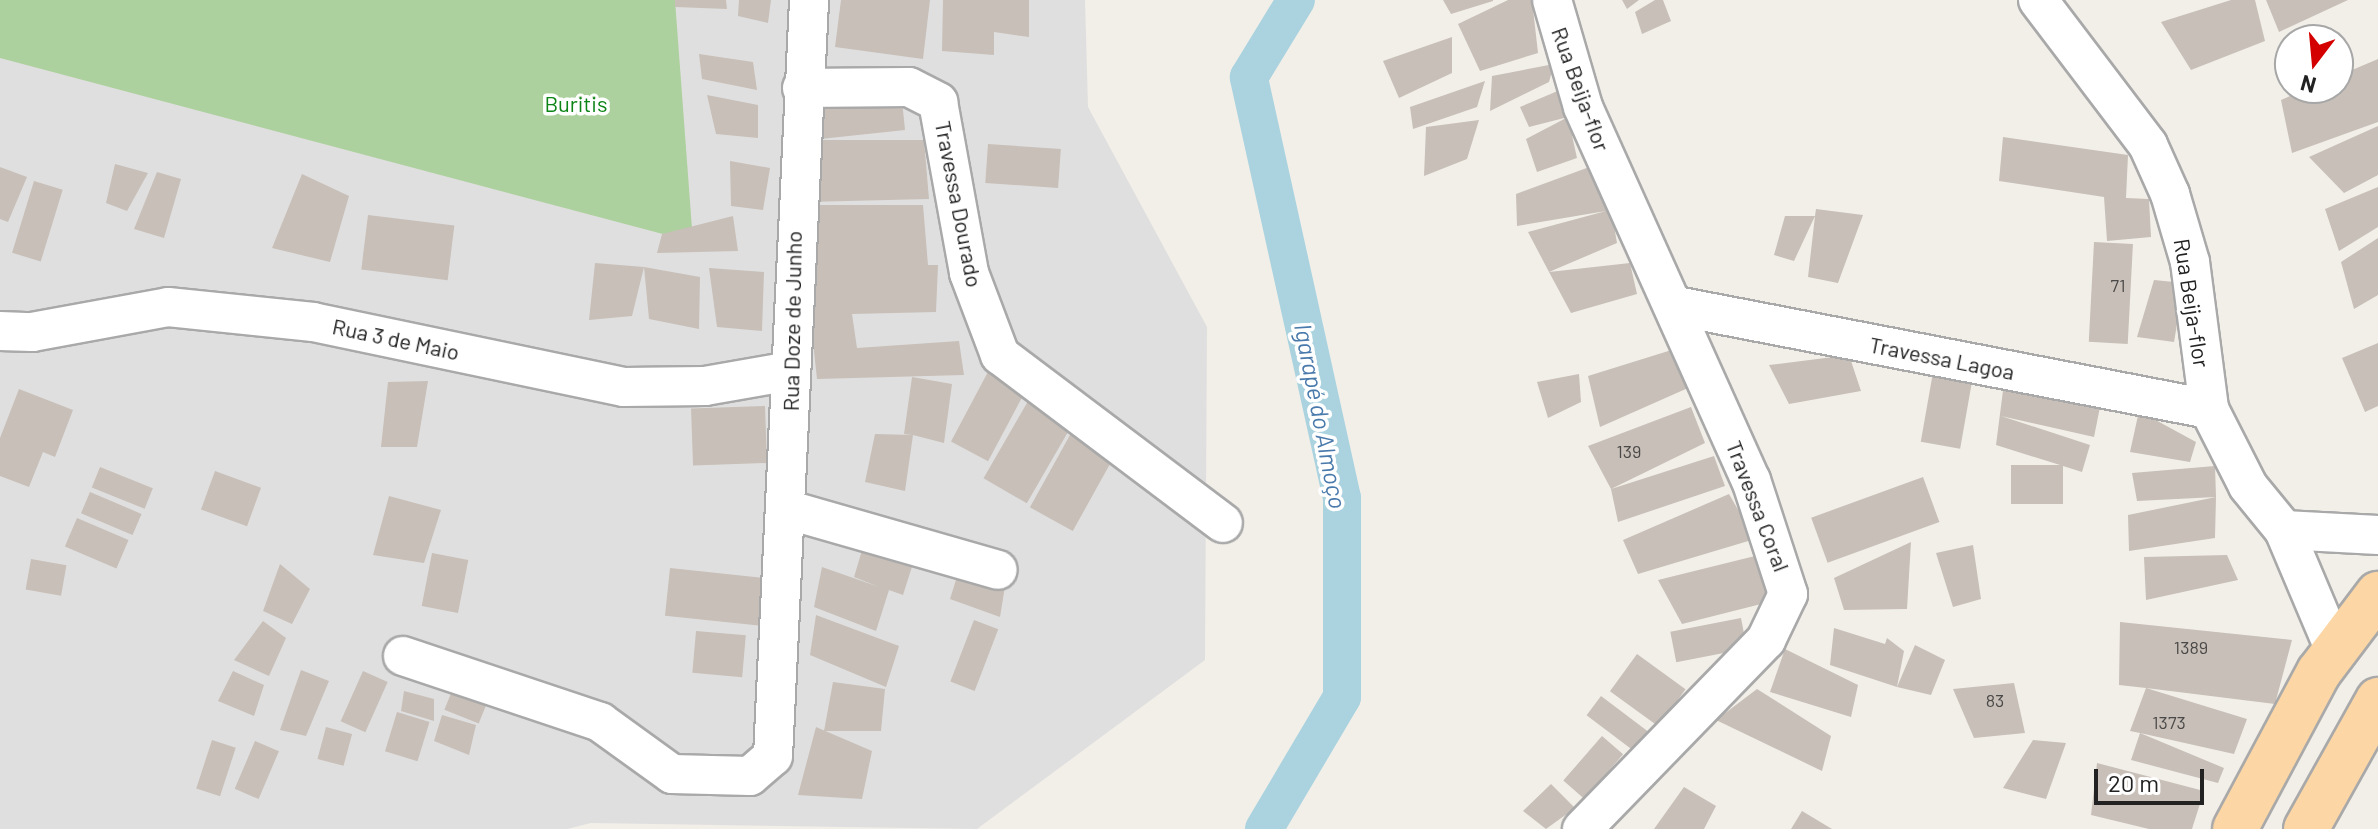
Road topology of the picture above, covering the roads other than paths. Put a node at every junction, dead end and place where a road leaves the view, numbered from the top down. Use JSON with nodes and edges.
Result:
{"nodes":[{"id":1,"x":809,"y":0,"type":"edge"},
{"id":2,"x":1552,"y":0,"type":"edge"},
{"id":3,"x":2038,"y":0,"type":"edge"},
{"id":4,"x":802,"y":88,"type":"junction"},
{"id":5,"x":1676,"y":306,"type":"junction"},
{"id":6,"x":0,"y":331,"type":"edge"},
{"id":7,"x":791,"y":371,"type":"junction"},
{"id":8,"x":2209,"y":409,"type":"junction"},
{"id":9,"x":789,"y":510,"type":"junction"},
{"id":10,"x":1223,"y":523,"type":"dead end"},
{"id":11,"x":2284,"y":530,"type":"junction"},
{"id":12,"x":2378,"y":535,"type":"edge"},
{"id":13,"x":998,"y":570,"type":"dead end"},
{"id":14,"x":2378,"y":594,"type":"edge"},
{"id":15,"x":2335,"y":651,"type":"junction"},
{"id":16,"x":403,"y":656,"type":"dead end"},
{"id":17,"x":2378,"y":700,"type":"edge"},
{"id":18,"x":1582,"y":829,"type":"edge"},
{"id":19,"x":2235,"y":829,"type":"edge"},
{"id":20,"x":2306,"y":829,"type":"edge"}],
"edges":[{"from":1,"to":4,"type":"street","name":"Rua Doze de Junho"},
{"from":2,"to":5,"type":"street","name":"Rua Beija-flor"},
{"from":3,"to":8,"type":"street","name":"Rua Beija-flor"},
{"from":4,"to":7,"type":"street","name":"Rua Doze de Junho"},
{"from":4,"to":10,"type":"street","name":"Travessa Dourado"},
{"from":5,"to":8,"type":"street","name":"Travessa Lagoa"},
{"from":5,"to":18,"type":"street","name":"Travessa Coral"},
{"from":6,"to":7,"type":"street","name":"Rua 3 de Maio"},
{"from":7,"to":9,"type":"street","name":"Rua Doze de Junho"},
{"from":8,"to":11,"type":"street","name":"Rua Beija-flor"},
{"from":9,"to":13,"type":"street"},
{"from":9,"to":16,"type":"street","name":"Rua Doze de Junho"},
{"from":11,"to":12,"type":"street"},
{"from":11,"to":15,"type":"street","name":"Rua Beija-flor"},
{"from":14,"to":15,"type":"main road"},
{"from":15,"to":19,"type":"main road"},
{"from":17,"to":20,"type":"main road"}]}
